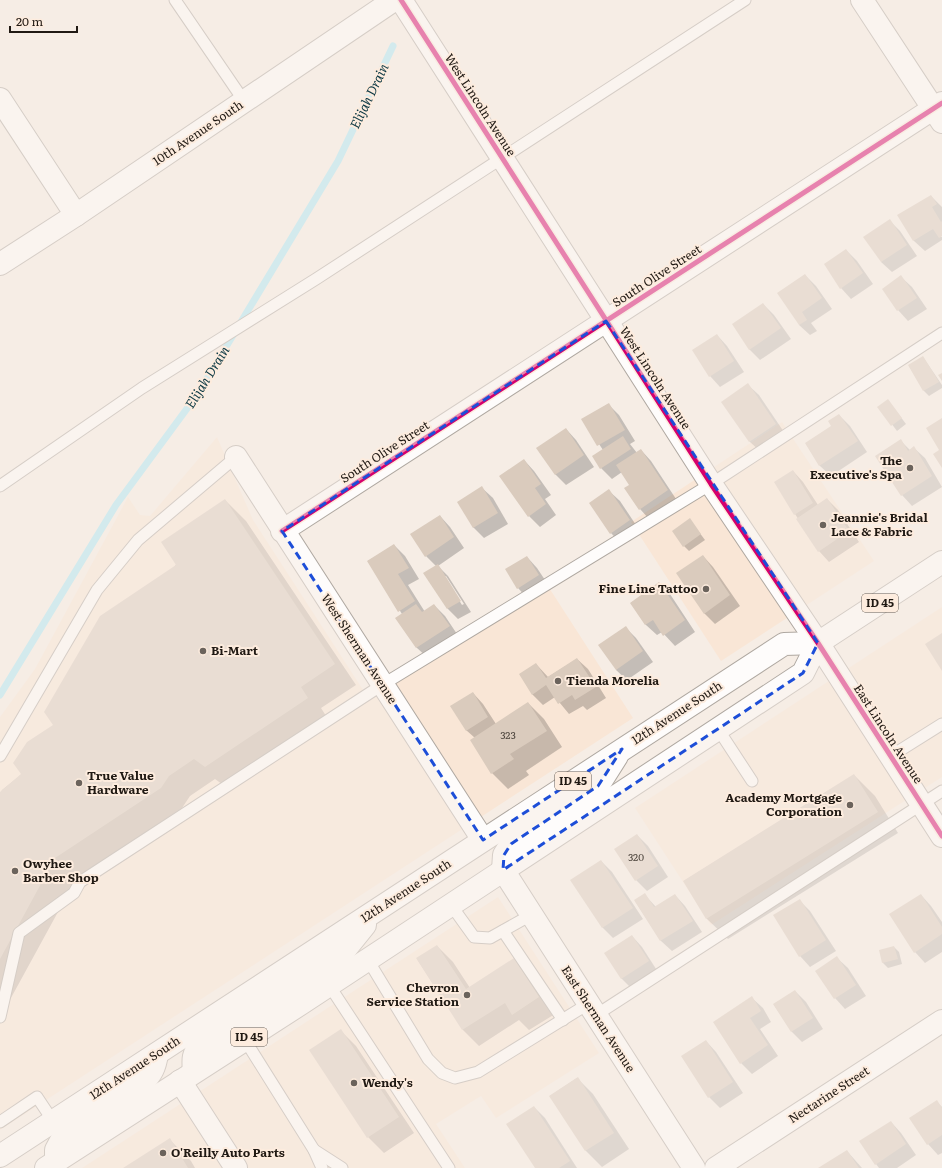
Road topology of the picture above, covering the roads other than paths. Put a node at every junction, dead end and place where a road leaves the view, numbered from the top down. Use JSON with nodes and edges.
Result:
{"nodes":[{"id":1,"x":175,"y":0,"type":"edge"},
{"id":2,"x":394,"y":0,"type":"edge"},
{"id":3,"x":401,"y":0,"type":"edge"},
{"id":4,"x":744,"y":0,"type":"edge"},
{"id":5,"x":862,"y":0,"type":"edge"},
{"id":6,"x":0,"y":99,"type":"edge"},
{"id":7,"x":244,"y":101,"type":"junction"},
{"id":8,"x":939,"y":111,"type":"edge"},
{"id":9,"x":501,"y":157,"type":"junction"},
{"id":10,"x":76,"y":215,"type":"junction"},
{"id":11,"x":0,"y":264,"type":"edge"},
{"id":12,"x":606,"y":321,"type":"junction"},
{"id":13,"x":942,"y":333,"type":"edge"},
{"id":14,"x":236,"y":457,"type":"joint"},
{"id":15,"x":711,"y":484,"type":"junction"},
{"id":16,"x":0,"y":486,"type":"edge"},
{"id":17,"x":282,"y":531,"type":"junction"},
{"id":18,"x":942,"y":562,"type":"edge"},
{"id":19,"x":818,"y":643,"type":"junction"},
{"id":20,"x":382,"y":685,"type":"junction"},
{"id":21,"x":942,"y":724,"type":"edge"},
{"id":22,"x":718,"y":729,"type":"junction"},
{"id":23,"x":622,"y":749,"type":"junction"},
{"id":24,"x":0,"y":756,"type":"edge"},
{"id":25,"x":891,"y":756,"type":"junction"},
{"id":26,"x":752,"y":781,"type":"dead end"},
{"id":27,"x":942,"y":791,"type":"edge"},
{"id":28,"x":921,"y":804,"type":"junction"},
{"id":29,"x":942,"y":836,"type":"edge"},
{"id":30,"x":483,"y":840,"type":"junction"},
{"id":31,"x":503,"y":870,"type":"junction"},
{"id":32,"x":451,"y":905,"type":"junction"},
{"id":33,"x":377,"y":910,"type":"junction"},
{"id":34,"x":531,"y":914,"type":"junction"},
{"id":35,"x":503,"y":931,"type":"junction"},
{"id":36,"x":368,"y":960,"type":"junction"},
{"id":37,"x":329,"y":985,"type":"junction"},
{"id":38,"x":592,"y":1009,"type":"junction"},
{"id":39,"x":0,"y":1017,"type":"edge"},
{"id":40,"x":563,"y":1020,"type":"junction"},
{"id":41,"x":942,"y":1021,"type":"edge"},
{"id":42,"x":244,"y":1040,"type":"junction"},
{"id":43,"x":157,"y":1054,"type":"junction"},
{"id":44,"x":187,"y":1076,"type":"junction"},
{"id":45,"x":53,"y":1121,"type":"junction"},
{"id":46,"x":0,"y":1122,"type":"edge"},
{"id":47,"x":314,"y":1150,"type":"junction"},
{"id":48,"x":0,"y":1156,"type":"edge"},
{"id":49,"x":54,"y":1166,"type":"edge"},
{"id":50,"x":236,"y":1168,"type":"edge"},
{"id":51,"x":322,"y":1168,"type":"edge"},
{"id":52,"x":342,"y":1168,"type":"edge"},
{"id":53,"x":449,"y":1168,"type":"edge"},
{"id":54,"x":694,"y":1168,"type":"edge"},
{"id":55,"x":716,"y":1168,"type":"edge"}],
"edges":[{"from":1,"to":7,"type":"lane"},
{"from":2,"to":7,"type":"street","name":"10th Avenue South"},
{"from":3,"to":9,"type":"street","name":"West Lincoln Avenue"},
{"from":4,"to":9,"type":"lane"},
{"from":5,"to":8,"type":"street"},
{"from":6,"to":10,"type":"street"},
{"from":7,"to":10,"type":"street","name":"10th Avenue South"},
{"from":8,"to":12,"type":"street","name":"South Olive Street"},
{"from":9,"to":12,"type":"street","name":"West Lincoln Avenue"},
{"from":9,"to":16,"type":"lane"},
{"from":10,"to":11,"type":"street","name":"10th Avenue South"},
{"from":12,"to":15,"type":"street","name":"West Lincoln Avenue"},
{"from":12,"to":17,"type":"street","name":"South Olive Street"},
{"from":13,"to":15,"type":"lane"},
{"from":14,"to":17,"type":"street","name":"West Sherman Avenue"},
{"from":14,"to":24,"type":"lane"},
{"from":15,"to":19,"type":"street","name":"West Lincoln Avenue"},
{"from":15,"to":20,"type":"lane"},
{"from":17,"to":20,"type":"street","name":"West Sherman Avenue"},
{"from":18,"to":19,"type":"street","number":"ID 45"},
{"from":19,"to":22,"type":"street","number":"ID 45"},
{"from":19,"to":23,"type":"street","name":"12th Avenue South","number":"ID 45"},
{"from":19,"to":25,"type":"street","name":"East Lincoln Avenue"},
{"from":20,"to":30,"type":"street","name":"West Sherman Avenue"},
{"from":20,"to":39,"type":"lane"},
{"from":21,"to":25,"type":"lane"},
{"from":22,"to":26,"type":"lane"},
{"from":22,"to":31,"type":"street","number":"ID 45"},
{"from":23,"to":30,"type":"street","name":"12th Avenue South","number":"ID 45"},
{"from":23,"to":31,"type":"street"},
{"from":25,"to":28,"type":"street","name":"East Lincoln Avenue"},
{"from":27,"to":28,"type":"lane"},
{"from":28,"to":29,"type":"street","name":"East Lincoln Avenue"},
{"from":28,"to":38,"type":"lane"},
{"from":30,"to":33,"type":"street","name":"12th Avenue South","number":"ID 45"},
{"from":31,"to":32,"type":"street","number":"ID 45"},
{"from":31,"to":34,"type":"street","name":"East Sherman Avenue"},
{"from":32,"to":35,"type":"lane"},
{"from":32,"to":36,"type":"street","number":"ID 45"},
{"from":33,"to":43,"type":"street","name":"12th Avenue South","number":"ID 45"},
{"from":33,"to":44,"type":"street"},
{"from":34,"to":35,"type":"lane"},
{"from":34,"to":38,"type":"street","name":"East Sherman Avenue"},
{"from":35,"to":40,"type":"lane"},
{"from":36,"to":37,"type":"street","number":"ID 45"},
{"from":36,"to":40,"type":"lane"},
{"from":37,"to":42,"type":"street","number":"ID 45"},
{"from":37,"to":53,"type":"lane"},
{"from":38,"to":40,"type":"lane"},
{"from":38,"to":54,"type":"street","name":"East Sherman Avenue"},
{"from":41,"to":55,"type":"street","name":"Nectarine Street"},
{"from":42,"to":44,"type":"street","number":"ID 45"},
{"from":42,"to":47,"type":"lane"},
{"from":43,"to":45,"type":"street","name":"12th Avenue South","number":"ID 45"},
{"from":43,"to":49,"type":"street"},
{"from":44,"to":49,"type":"street","number":"ID 45"},
{"from":44,"to":50,"type":"street"},
{"from":45,"to":46,"type":"lane"},
{"from":45,"to":48,"type":"street","name":"12th Avenue South","number":"ID 45"},
{"from":47,"to":51,"type":"lane"},
{"from":47,"to":52,"type":"lane"}]}
